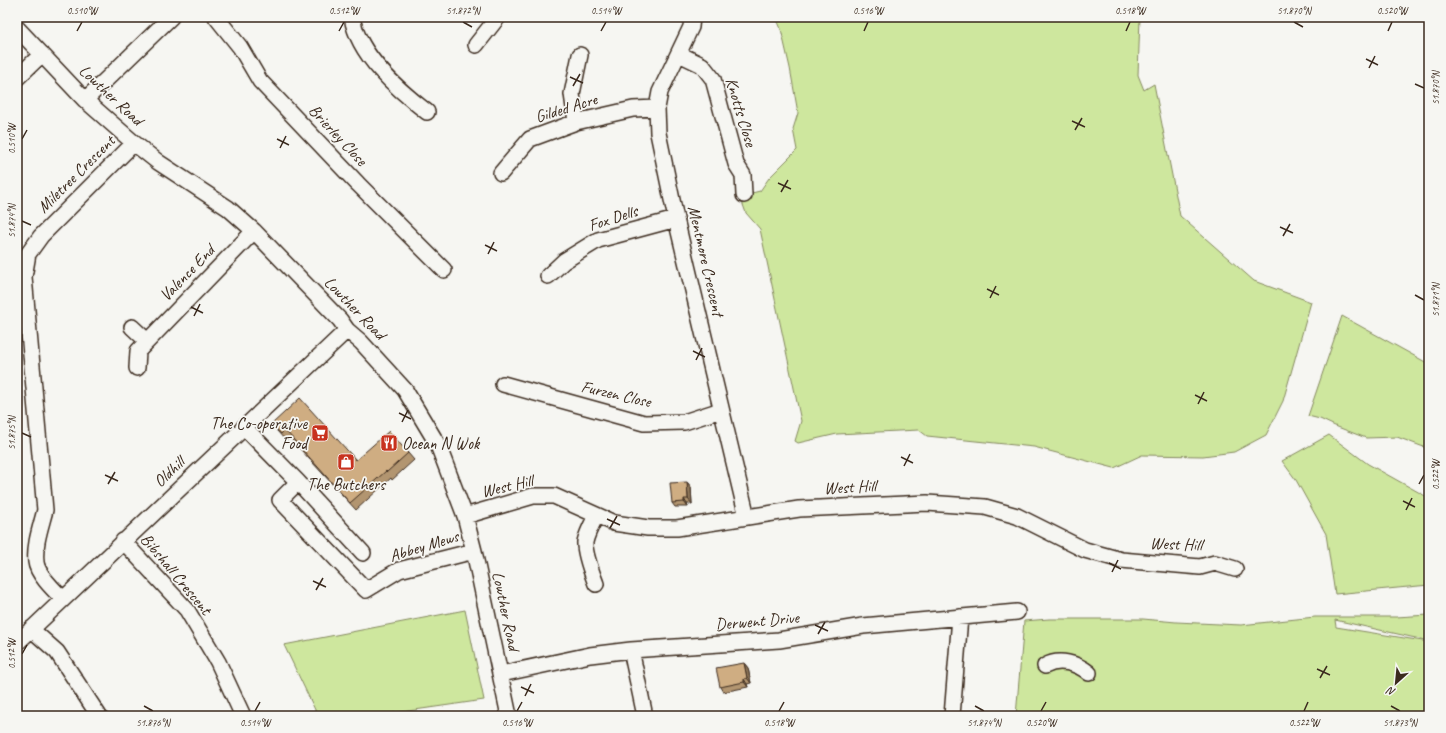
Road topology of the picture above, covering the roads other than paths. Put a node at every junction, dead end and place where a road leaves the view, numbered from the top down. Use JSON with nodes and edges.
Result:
{"nodes":[{"id":1,"x":216,"y":17,"type":"edge"},
{"id":2,"x":352,"y":17,"type":"edge"},
{"id":3,"x":498,"y":17,"type":"edge"},
{"id":4,"x":692,"y":17,"type":"edge"},
{"id":5,"x":169,"y":18,"type":"edge"},
{"id":6,"x":17,"y":28,"type":"edge"},
{"id":7,"x":476,"y":45,"type":"dead end"},
{"id":8,"x":42,"y":54,"type":"junction"},
{"id":9,"x":679,"y":54,"type":"junction"},
{"id":10,"x":580,"y":55,"type":"dead end"},
{"id":11,"x":17,"y":78,"type":"edge"},
{"id":12,"x":85,"y":100,"type":"junction"},
{"id":13,"x":656,"y":108,"type":"junction"},
{"id":14,"x":427,"y":112,"type":"dead end"},
{"id":15,"x":576,"y":122,"type":"junction"},
{"id":16,"x":134,"y":143,"type":"junction"},
{"id":17,"x":501,"y":173,"type":"dead end"},
{"id":18,"x":744,"y":195,"type":"dead end"},
{"id":19,"x":676,"y":219,"type":"junction"},
{"id":20,"x":254,"y":231,"type":"junction"},
{"id":21,"x":444,"y":270,"type":"dead end"},
{"id":22,"x":548,"y":276,"type":"dead end"},
{"id":23,"x":132,"y":327,"type":"dead end"},
{"id":24,"x":347,"y":330,"type":"junction"},
{"id":25,"x":147,"y":342,"type":"junction"},
{"id":26,"x":137,"y":368,"type":"dead end"},
{"id":27,"x":503,"y":384,"type":"dead end"},
{"id":28,"x":721,"y":410,"type":"junction"},
{"id":29,"x":244,"y":427,"type":"junction"},
{"id":30,"x":298,"y":482,"type":"junction"},
{"id":31,"x":465,"y":516,"type":"junction"},
{"id":32,"x":596,"y":516,"type":"junction"},
{"id":33,"x":747,"y":517,"type":"junction"},
{"id":34,"x":123,"y":541,"type":"junction"},
{"id":35,"x":474,"y":550,"type":"junction"},
{"id":36,"x":363,"y":553,"type":"dead end"},
{"id":37,"x":1235,"y":569,"type":"dead end"},
{"id":38,"x":596,"y":584,"type":"dead end"},
{"id":39,"x":63,"y":599,"type":"junction"},
{"id":40,"x":1017,"y":612,"type":"dead end"},
{"id":41,"x":960,"y":617,"type":"junction"},
{"id":42,"x":31,"y":630,"type":"junction"},
{"id":43,"x":17,"y":643,"type":"edge"},
{"id":44,"x":631,"y":650,"type":"junction"},
{"id":45,"x":1045,"y":666,"type":"dead end"},
{"id":46,"x":1089,"y":673,"type":"dead end"},
{"id":47,"x":501,"y":674,"type":"junction"},
{"id":48,"x":99,"y":716,"type":"edge"},
{"id":49,"x":243,"y":716,"type":"edge"},
{"id":50,"x":509,"y":716,"type":"edge"},
{"id":51,"x":645,"y":716,"type":"edge"},
{"id":52,"x":952,"y":716,"type":"edge"}],
"edges":[{"from":1,"to":21,"type":"street","name":"Brierley Close"},
{"from":2,"to":14,"type":"street"},
{"from":3,"to":7,"type":"street"},
{"from":4,"to":9,"type":"street","name":"Mentmore Crescent"},
{"from":5,"to":12,"type":"street"},
{"from":6,"to":8,"type":"street","name":"Lowther Road"},
{"from":8,"to":11,"type":"street"},
{"from":8,"to":12,"type":"street","name":"Lowther Road"},
{"from":9,"to":13,"type":"street","name":"Mentmore Crescent"},
{"from":9,"to":18,"type":"street","name":"Knotts Close"},
{"from":10,"to":15,"type":"street"},
{"from":12,"to":16,"type":"street","name":"Lowther Road"},
{"from":13,"to":15,"type":"street","name":"Gilded Acre"},
{"from":13,"to":19,"type":"street","name":"Mentmore Crescent"},
{"from":15,"to":17,"type":"street","name":"Gilded Acre"},
{"from":16,"to":20,"type":"street","name":"Lowther Road"},
{"from":16,"to":39,"type":"street","name":"Miletree Crescent"},
{"from":19,"to":22,"type":"street","name":"Fox Dells"},
{"from":19,"to":28,"type":"street","name":"Mentmore Crescent"},
{"from":20,"to":24,"type":"street","name":"Lowther Road"},
{"from":20,"to":25,"type":"street","name":"Valence End"},
{"from":23,"to":25,"type":"street"},
{"from":24,"to":29,"type":"street","name":"Oldhill"},
{"from":24,"to":31,"type":"street","name":"Lowther Road"},
{"from":25,"to":26,"type":"street","name":"Valence End"},
{"from":27,"to":28,"type":"street","name":"Furzen Close"},
{"from":28,"to":33,"type":"street","name":"Mentmore Crescent"},
{"from":29,"to":30,"type":"street"},
{"from":29,"to":34,"type":"street","name":"Oldhill"},
{"from":30,"to":35,"type":"street","name":"Abbey Mews"},
{"from":30,"to":36,"type":"street"},
{"from":31,"to":32,"type":"street","name":"West Hill"},
{"from":31,"to":35,"type":"street","name":"Lowther Road"},
{"from":32,"to":33,"type":"street","name":"West Hill"},
{"from":32,"to":38,"type":"street"},
{"from":33,"to":37,"type":"street","name":"West Hill"},
{"from":34,"to":39,"type":"street","name":"Oldhill"},
{"from":34,"to":49,"type":"street","name":"Bibshall Crescent"},
{"from":35,"to":47,"type":"street","name":"Lowther Road"},
{"from":39,"to":42,"type":"street","name":"Oldhill"},
{"from":40,"to":41,"type":"street","name":"Derwent Drive"},
{"from":41,"to":44,"type":"street","name":"Derwent Drive"},
{"from":41,"to":52,"type":"street"},
{"from":42,"to":43,"type":"street","name":"Oldhill"},
{"from":42,"to":48,"type":"street"},
{"from":44,"to":47,"type":"street","name":"Derwent Drive"},
{"from":44,"to":51,"type":"street"},
{"from":45,"to":46,"type":"street"},
{"from":47,"to":50,"type":"street","name":"Lowther Road"}]}
